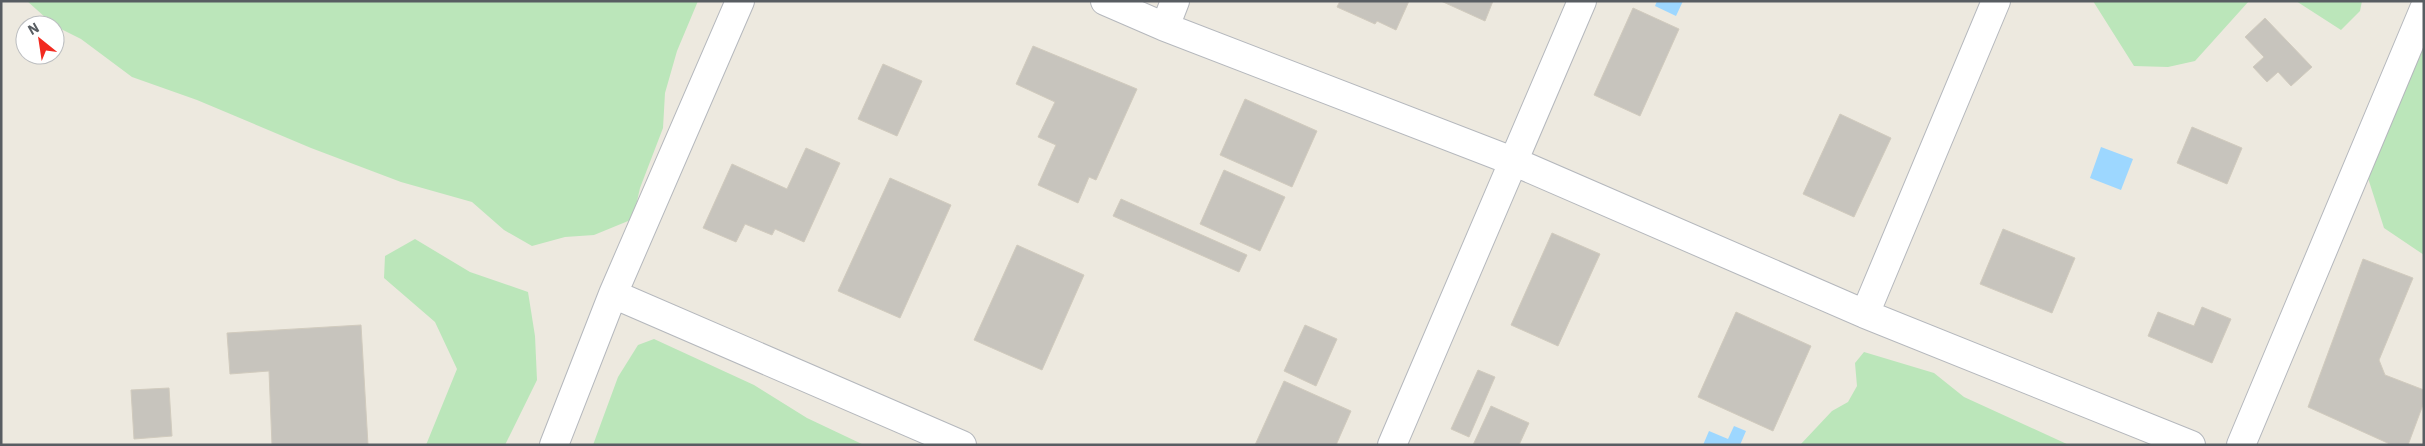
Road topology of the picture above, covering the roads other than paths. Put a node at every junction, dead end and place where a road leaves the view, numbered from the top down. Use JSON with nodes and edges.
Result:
{"nodes":[{"id":1,"x":740,"y":1,"type":"edge"},
{"id":2,"x":1104,"y":1,"type":"edge"},
{"id":3,"x":1175,"y":1,"type":"edge"},
{"id":4,"x":1582,"y":1,"type":"edge"},
{"id":5,"x":1996,"y":1,"type":"edge"},
{"id":6,"x":2424,"y":9,"type":"edge"},
{"id":7,"x":1165,"y":28,"type":"junction"},
{"id":8,"x":1515,"y":162,"type":"junction"},
{"id":9,"x":612,"y":294,"type":"junction"},
{"id":10,"x":1865,"y":314,"type":"junction"},
{"id":11,"x":554,"y":445,"type":"edge"},
{"id":12,"x":962,"y":445,"type":"edge"},
{"id":13,"x":1392,"y":445,"type":"edge"},
{"id":14,"x":2192,"y":445,"type":"edge"},
{"id":15,"x":2241,"y":445,"type":"edge"}],
"edges":[{"from":1,"to":9,"type":"street"},
{"from":2,"to":7,"type":"street"},
{"from":3,"to":7,"type":"street"},
{"from":4,"to":8,"type":"street"},
{"from":5,"to":10,"type":"street"},
{"from":6,"to":15,"type":"street"},
{"from":7,"to":8,"type":"street"},
{"from":8,"to":10,"type":"street"},
{"from":8,"to":13,"type":"street"},
{"from":9,"to":11,"type":"street"},
{"from":9,"to":12,"type":"street"},
{"from":10,"to":14,"type":"street"}]}
